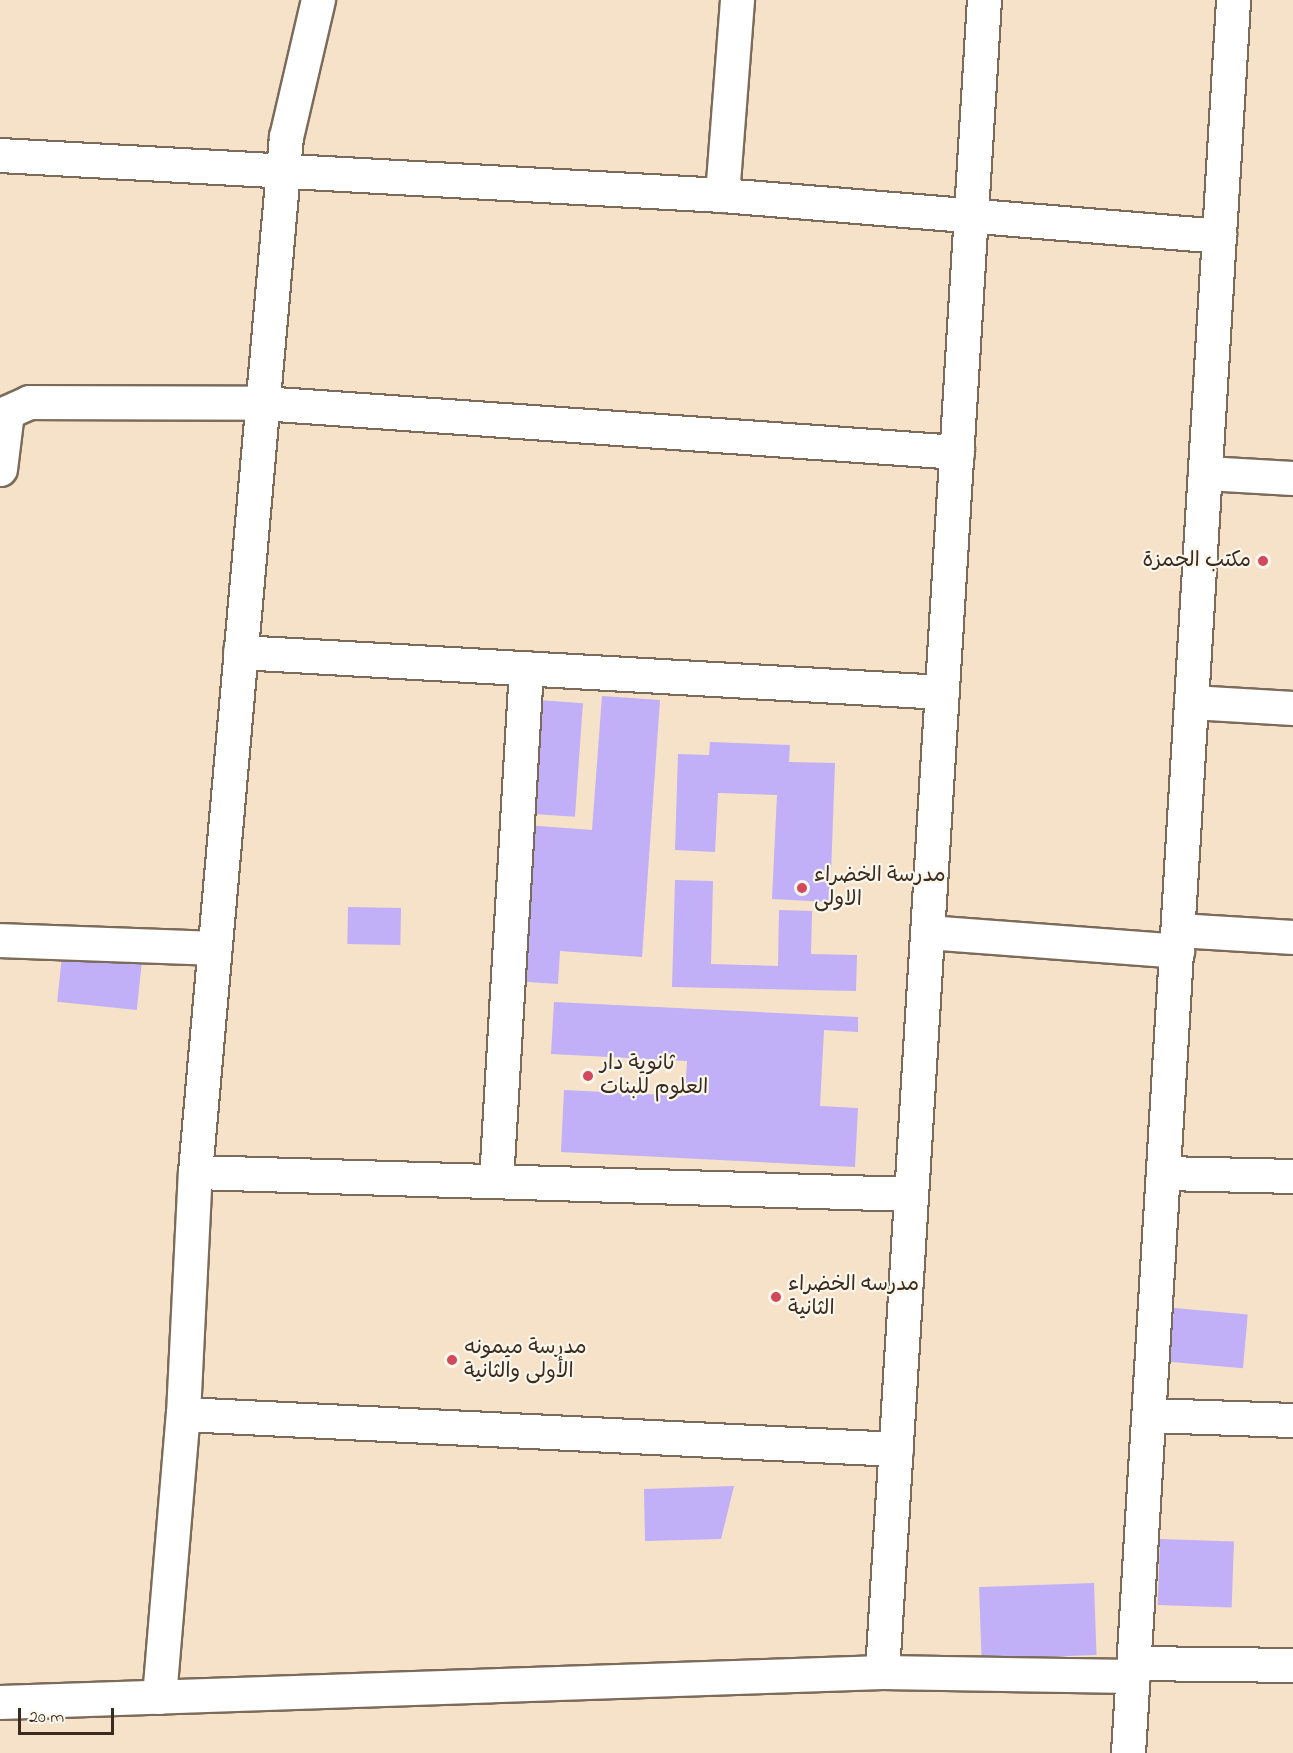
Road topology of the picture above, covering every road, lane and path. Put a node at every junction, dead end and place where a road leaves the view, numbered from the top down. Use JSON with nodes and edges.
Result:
{"nodes":[{"id":1,"x":318,"y":0,"type":"edge"},
{"id":2,"x":737,"y":0,"type":"edge"},
{"id":3,"x":984,"y":0,"type":"edge"},
{"id":4,"x":1233,"y":0,"type":"edge"},
{"id":5,"x":0,"y":155,"type":"edge"},
{"id":6,"x":283,"y":169,"type":"junction"},
{"id":7,"x":722,"y":195,"type":"junction"},
{"id":8,"x":971,"y":218,"type":"junction"},
{"id":9,"x":1219,"y":236,"type":"junction"},
{"id":10,"x":262,"y":403,"type":"junction"},
{"id":11,"x":957,"y":452,"type":"junction"},
{"id":12,"x":0,"y":469,"type":"edge"},
{"id":13,"x":1205,"y":473,"type":"junction"},
{"id":14,"x":1293,"y":478,"type":"edge"},
{"id":15,"x":240,"y":652,"type":"junction"},
{"id":16,"x":526,"y":668,"type":"junction"},
{"id":17,"x":942,"y":692,"type":"junction"},
{"id":18,"x":1191,"y":702,"type":"junction"},
{"id":19,"x":1293,"y":708,"type":"edge"},
{"id":20,"x":927,"y":932,"type":"junction"},
{"id":21,"x":1293,"y":937,"type":"edge"},
{"id":22,"x":0,"y":940,"type":"edge"},
{"id":23,"x":1177,"y":940,"type":"junction"},
{"id":24,"x":214,"y":948,"type":"junction"},
{"id":25,"x":195,"y":1172,"type":"junction"},
{"id":26,"x":1163,"y":1173,"type":"junction"},
{"id":27,"x":1293,"y":1176,"type":"edge"},
{"id":28,"x":496,"y":1181,"type":"junction"},
{"id":29,"x":911,"y":1194,"type":"junction"},
{"id":30,"x":183,"y":1414,"type":"junction"},
{"id":31,"x":1149,"y":1414,"type":"junction"},
{"id":32,"x":1293,"y":1420,"type":"edge"},
{"id":33,"x":896,"y":1449,"type":"junction"},
{"id":34,"x":1293,"y":1665,"type":"edge"},
{"id":35,"x":1133,"y":1669,"type":"junction"},
{"id":36,"x":882,"y":1672,"type":"junction"},
{"id":37,"x":159,"y":1697,"type":"junction"},
{"id":38,"x":0,"y":1702,"type":"edge"},
{"id":39,"x":1128,"y":1753,"type":"edge"}],
"edges":[{"from":1,"to":6,"type":"street"},
{"from":2,"to":7,"type":"street"},
{"from":3,"to":8,"type":"street"},
{"from":4,"to":9,"type":"street"},
{"from":5,"to":6,"type":"street"},
{"from":6,"to":7,"type":"street"},
{"from":6,"to":10,"type":"street"},
{"from":7,"to":8,"type":"street"},
{"from":8,"to":9,"type":"street"},
{"from":8,"to":11,"type":"street"},
{"from":9,"to":13,"type":"street"},
{"from":10,"to":11,"type":"street"},
{"from":10,"to":12,"type":"street"},
{"from":10,"to":15,"type":"street"},
{"from":11,"to":17,"type":"street"},
{"from":13,"to":14,"type":"street"},
{"from":13,"to":18,"type":"street"},
{"from":15,"to":16,"type":"street"},
{"from":15,"to":24,"type":"street"},
{"from":16,"to":17,"type":"street"},
{"from":16,"to":28,"type":"street"},
{"from":17,"to":20,"type":"street"},
{"from":18,"to":19,"type":"street"},
{"from":18,"to":23,"type":"street"},
{"from":20,"to":23,"type":"street"},
{"from":20,"to":29,"type":"street"},
{"from":21,"to":23,"type":"street"},
{"from":22,"to":24,"type":"street"},
{"from":23,"to":26,"type":"street"},
{"from":24,"to":25,"type":"street"},
{"from":25,"to":28,"type":"street"},
{"from":25,"to":30,"type":"street"},
{"from":26,"to":27,"type":"street"},
{"from":26,"to":31,"type":"street"},
{"from":28,"to":29,"type":"street"},
{"from":29,"to":33,"type":"street"},
{"from":30,"to":33,"type":"street"},
{"from":30,"to":37,"type":"street"},
{"from":31,"to":32,"type":"street"},
{"from":31,"to":35,"type":"street"},
{"from":33,"to":36,"type":"street"},
{"from":34,"to":35,"type":"street"},
{"from":35,"to":36,"type":"street"},
{"from":35,"to":39,"type":"street"},
{"from":36,"to":37,"type":"street"},
{"from":37,"to":38,"type":"street"}]}
